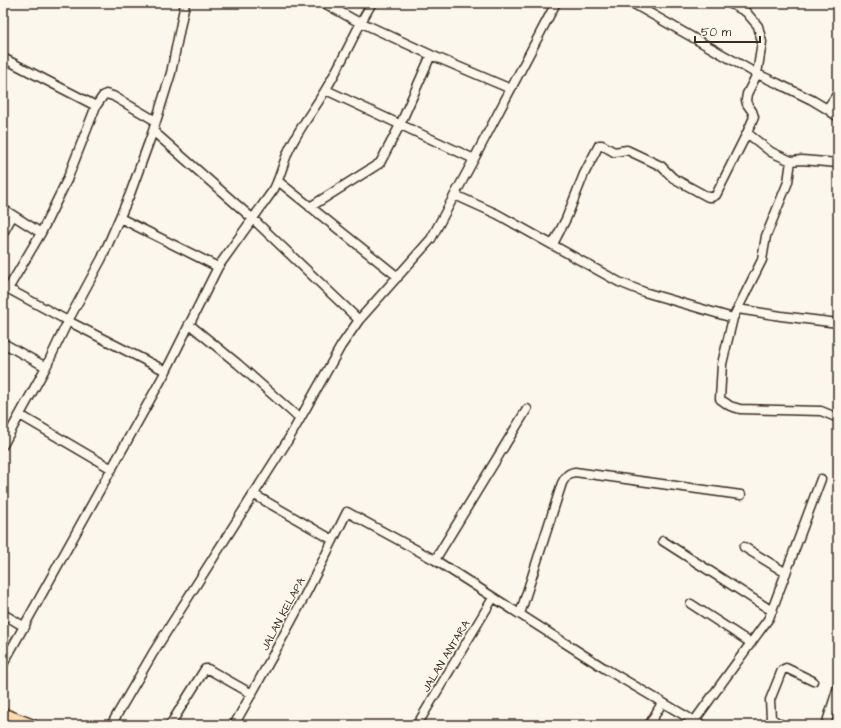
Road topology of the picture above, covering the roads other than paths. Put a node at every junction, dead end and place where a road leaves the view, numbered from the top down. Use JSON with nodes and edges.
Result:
{"nodes":[{"id":1,"x":185,"y":3,"type":"edge"},
{"id":2,"x":324,"y":3,"type":"edge"},
{"id":3,"x":372,"y":3,"type":"edge"},
{"id":4,"x":556,"y":3,"type":"edge"},
{"id":5,"x":632,"y":3,"type":"edge"},
{"id":6,"x":729,"y":3,"type":"edge"},
{"id":7,"x":360,"y":23,"type":"junction"},
{"id":8,"x":431,"y":55,"type":"junction"},
{"id":9,"x":3,"y":58,"type":"edge"},
{"id":10,"x":757,"y":74,"type":"junction"},
{"id":11,"x":511,"y":89,"type":"junction"},
{"id":12,"x":326,"y":90,"type":"junction"},
{"id":13,"x":838,"y":93,"type":"edge"},
{"id":14,"x":96,"y":106,"type":"junction"},
{"id":15,"x":827,"y":109,"type":"junction"},
{"id":16,"x":838,"y":117,"type":"edge"},
{"id":17,"x":156,"y":121,"type":"junction"},
{"id":18,"x":400,"y":125,"type":"junction"},
{"id":19,"x":153,"y":131,"type":"junction"},
{"id":20,"x":747,"y":134,"type":"junction"},
{"id":21,"x":474,"y":159,"type":"junction"},
{"id":22,"x":791,"y":161,"type":"junction"},
{"id":23,"x":838,"y":163,"type":"edge"},
{"id":24,"x":278,"y":181,"type":"junction"},
{"id":25,"x":455,"y":195,"type":"junction"},
{"id":26,"x":310,"y":206,"type":"junction"},
{"id":27,"x":3,"y":209,"type":"edge"},
{"id":28,"x":13,"y":215,"type":"junction"},
{"id":29,"x":120,"y":218,"type":"junction"},
{"id":30,"x":253,"y":219,"type":"junction"},
{"id":31,"x":41,"y":232,"type":"junction"},
{"id":32,"x":3,"y":233,"type":"edge"},
{"id":33,"x":553,"y":244,"type":"junction"},
{"id":34,"x":218,"y":267,"type":"junction"},
{"id":35,"x":398,"y":278,"type":"junction"},
{"id":36,"x":6,"y":287,"type":"edge"},
{"id":37,"x":738,"y":309,"type":"junction"},
{"id":38,"x":733,"y":318,"type":"junction"},
{"id":39,"x":359,"y":320,"type":"junction"},
{"id":40,"x":68,"y":321,"type":"junction"},
{"id":41,"x":838,"y":323,"type":"edge"},
{"id":42,"x":189,"y":324,"type":"junction"},
{"id":43,"x":3,"y":343,"type":"edge"},
{"id":44,"x":46,"y":367,"type":"junction"},
{"id":45,"x":166,"y":371,"type":"junction"},
{"id":46,"x":526,"y":409,"type":"dead end"},
{"id":47,"x":20,"y":415,"type":"junction"},
{"id":48,"x":838,"y":418,"type":"edge"},
{"id":49,"x":300,"y":419,"type":"junction"},
{"id":50,"x":3,"y":445,"type":"edge"},
{"id":51,"x":112,"y":469,"type":"junction"},
{"id":52,"x":821,"y":479,"type":"dead end"},
{"id":53,"x":253,"y":494,"type":"junction"},
{"id":54,"x":740,"y":495,"type":"dead end"},
{"id":55,"x":334,"y":540,"type":"junction"},
{"id":56,"x":662,"y":541,"type":"dead end"},
{"id":57,"x":744,"y":547,"type":"dead end"},
{"id":58,"x":435,"y":560,"type":"junction"},
{"id":59,"x":786,"y":573,"type":"junction"},
{"id":60,"x":493,"y":598,"type":"junction"},
{"id":61,"x":691,"y":604,"type":"dead end"},
{"id":62,"x":772,"y":611,"type":"junction"},
{"id":63,"x":3,"y":614,"type":"edge"},
{"id":64,"x":520,"y":614,"type":"junction"},
{"id":65,"x":25,"y":627,"type":"junction"},
{"id":66,"x":751,"y":643,"type":"junction"},
{"id":67,"x":3,"y":664,"type":"edge"},
{"id":68,"x":813,"y":681,"type":"dead end"},
{"id":69,"x":838,"y":687,"type":"edge"},
{"id":70,"x":252,"y":694,"type":"junction"},
{"id":71,"x":662,"y":703,"type":"junction"},
{"id":72,"x":3,"y":713,"type":"edge"},
{"id":73,"x":692,"y":723,"type":"edge"},
{"id":74,"x":32,"y":725,"type":"edge"},
{"id":75,"x":111,"y":725,"type":"edge"},
{"id":76,"x":170,"y":725,"type":"edge"},
{"id":77,"x":234,"y":725,"type":"edge"},
{"id":78,"x":417,"y":725,"type":"edge"},
{"id":79,"x":649,"y":725,"type":"edge"},
{"id":80,"x":703,"y":725,"type":"edge"},
{"id":81,"x":781,"y":725,"type":"edge"},
{"id":82,"x":826,"y":725,"type":"edge"}],
"edges":[{"from":1,"to":17,"type":"street"},
{"from":2,"to":7,"type":"street"},
{"from":3,"to":7,"type":"street"},
{"from":4,"to":11,"type":"street"},
{"from":5,"to":10,"type":"street"},
{"from":6,"to":10,"type":"street"},
{"from":7,"to":8,"type":"street"},
{"from":7,"to":12,"type":"street"},
{"from":8,"to":11,"type":"street"},
{"from":8,"to":18,"type":"street"},
{"from":9,"to":14,"type":"street"},
{"from":10,"to":15,"type":"street"},
{"from":10,"to":20,"type":"street"},
{"from":11,"to":21,"type":"street"},
{"from":12,"to":18,"type":"street"},
{"from":12,"to":24,"type":"street"},
{"from":13,"to":15,"type":"street"},
{"from":14,"to":17,"type":"street"},
{"from":14,"to":31,"type":"street"},
{"from":15,"to":16,"type":"street"},
{"from":17,"to":19,"type":"street"},
{"from":18,"to":21,"type":"street"},
{"from":18,"to":26,"type":"street"},
{"from":19,"to":29,"type":"street"},
{"from":19,"to":30,"type":"street"},
{"from":20,"to":22,"type":"street"},
{"from":20,"to":33,"type":"street"},
{"from":21,"to":25,"type":"street"},
{"from":22,"to":23,"type":"street"},
{"from":22,"to":37,"type":"street"},
{"from":24,"to":26,"type":"street"},
{"from":24,"to":30,"type":"street"},
{"from":25,"to":33,"type":"street"},
{"from":25,"to":35,"type":"street"},
{"from":26,"to":35,"type":"street"},
{"from":27,"to":28,"type":"street"},
{"from":28,"to":31,"type":"street"},
{"from":28,"to":32,"type":"street"},
{"from":29,"to":34,"type":"street"},
{"from":29,"to":40,"type":"street"},
{"from":30,"to":34,"type":"street"},
{"from":30,"to":39,"type":"street"},
{"from":31,"to":36,"type":"street"},
{"from":33,"to":38,"type":"street"},
{"from":34,"to":42,"type":"street"},
{"from":35,"to":39,"type":"street"},
{"from":36,"to":40,"type":"street"},
{"from":37,"to":38,"type":"street"},
{"from":37,"to":41,"type":"street"},
{"from":38,"to":48,"type":"street"},
{"from":39,"to":49,"type":"street"},
{"from":40,"to":44,"type":"street"},
{"from":40,"to":45,"type":"street"},
{"from":42,"to":45,"type":"street"},
{"from":42,"to":49,"type":"street"},
{"from":43,"to":44,"type":"street"},
{"from":44,"to":47,"type":"street"},
{"from":45,"to":51,"type":"street"},
{"from":46,"to":58,"type":"street"},
{"from":47,"to":50,"type":"street"},
{"from":47,"to":51,"type":"street"},
{"from":49,"to":53,"type":"street"},
{"from":51,"to":65,"type":"street"},
{"from":52,"to":59,"type":"street"},
{"from":53,"to":55,"type":"street"},
{"from":53,"to":75,"type":"street"},
{"from":54,"to":64,"type":"street"},
{"from":55,"to":58,"type":"street","name":"JALAN KELAPA"},
{"from":55,"to":70,"type":"street","name":"JALAN KELAPA"},
{"from":56,"to":62,"type":"street"},
{"from":57,"to":59,"type":"street"},
{"from":58,"to":60,"type":"street"},
{"from":59,"to":62,"type":"street"},
{"from":60,"to":64,"type":"street"},
{"from":60,"to":78,"type":"street","name":"JALAN ANTARA"},
{"from":61,"to":66,"type":"street"},
{"from":62,"to":66,"type":"street"},
{"from":63,"to":65,"type":"street"},
{"from":64,"to":71,"type":"street"},
{"from":65,"to":67,"type":"street"},
{"from":66,"to":73,"type":"street"},
{"from":68,"to":81,"type":"street"},
{"from":69,"to":82,"type":"street"},
{"from":70,"to":76,"type":"street"},
{"from":70,"to":77,"type":"street","name":"JALAN KELAPA"},
{"from":71,"to":73,"type":"street"},
{"from":71,"to":79,"type":"street"},
{"from":72,"to":74,"type":"main road"},
{"from":73,"to":80,"type":"street"}]}
